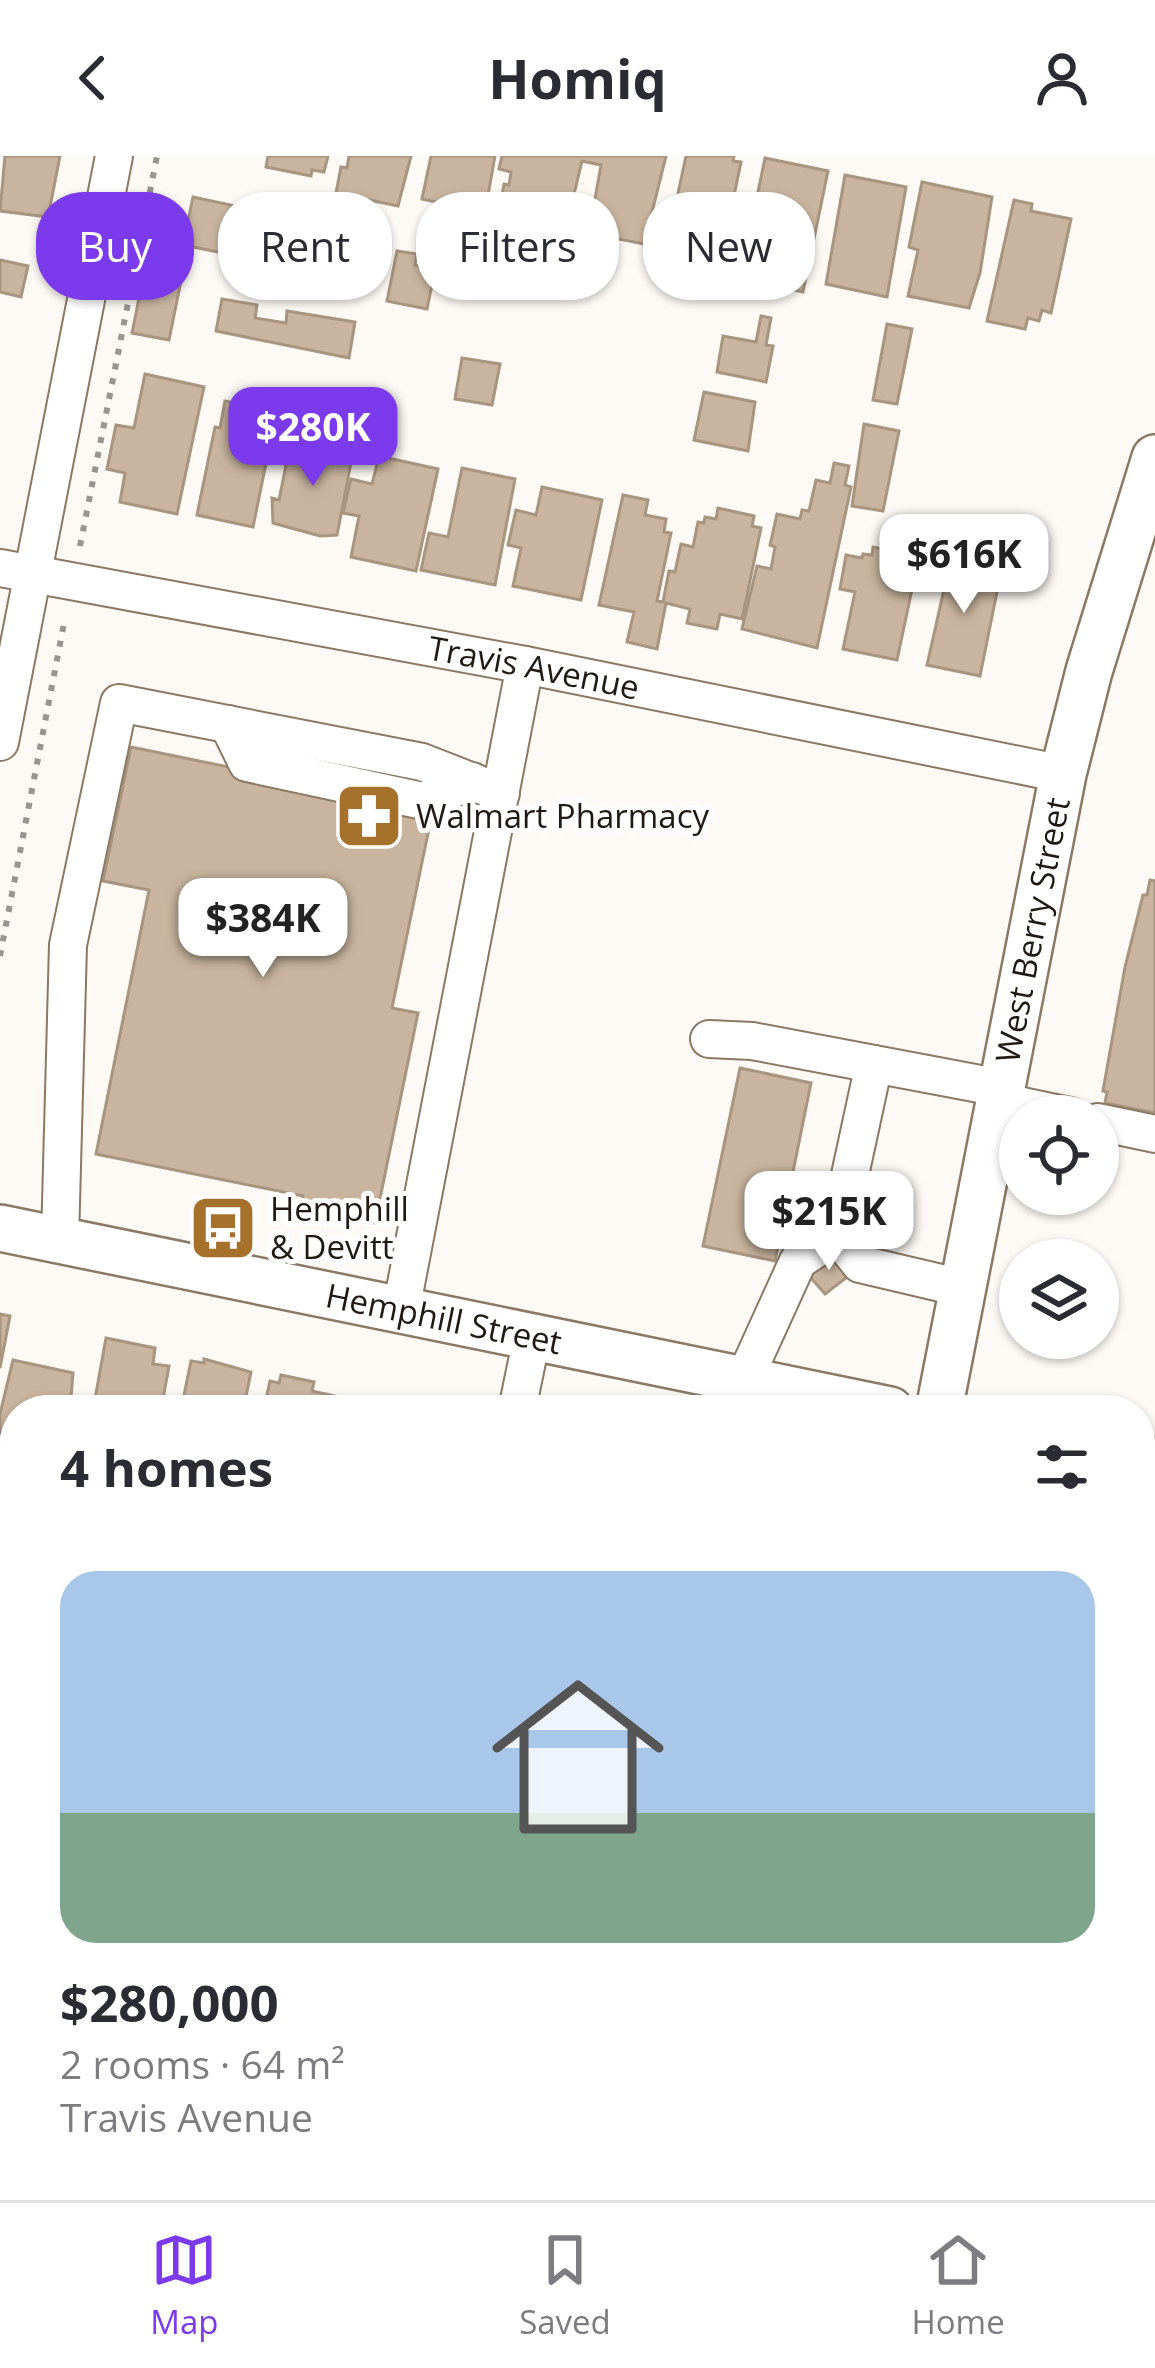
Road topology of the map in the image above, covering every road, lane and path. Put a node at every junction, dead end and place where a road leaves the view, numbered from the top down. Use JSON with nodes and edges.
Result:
{"nodes":[{"id":1,"x":114,"y":156,"type":"edge"},
{"id":2,"x":1155,"y":458,"type":"edge"},
{"id":3,"x":16,"y":571,"type":"edge"},
{"id":4,"x":526,"y":665,"type":"junction"},
{"id":5,"x":0,"y":742,"type":"edge"},
{"id":6,"x":1064,"y":774,"type":"junction"},
{"id":7,"x":486,"y":787,"type":"junction"},
{"id":8,"x":710,"y":1039,"type":"dead end"},
{"id":9,"x":874,"y":1064,"type":"junction"},
{"id":10,"x":999,"y":1095,"type":"junction"},
{"id":11,"x":1119,"y":1126,"type":"edge"},
{"id":12,"x":1155,"y":1134,"type":"edge"},
{"id":13,"x":0,"y":1228,"type":"edge"},
{"id":14,"x":837,"y":1235,"type":"junction"},
{"id":15,"x":60,"y":1240,"type":"junction"},
{"id":16,"x":962,"y":1288,"type":"junction"},
{"id":17,"x":401,"y":1310,"type":"junction"},
{"id":18,"x":532,"y":1337,"type":"junction"},
{"id":19,"x":744,"y":1380,"type":"junction"},
{"id":20,"x":520,"y":1395,"type":"edge"},
{"id":21,"x":817,"y":1395,"type":"edge"},
{"id":22,"x":942,"y":1395,"type":"edge"}],
"edges":[{"from":1,"to":3,"type":"street"},
{"from":2,"to":6,"type":"main road","name":"West Berry Street"},
{"from":3,"to":4,"type":"street","name":"Travis Avenue"},
{"from":3,"to":5,"type":"street"},
{"from":4,"to":6,"type":"street","name":"Travis Avenue"},
{"from":4,"to":7,"type":"street"},
{"from":6,"to":10,"type":"main road","name":"West Berry Street"},
{"from":7,"to":15,"type":"street"},
{"from":7,"to":17,"type":"street"},
{"from":8,"to":9,"type":"street"},
{"from":9,"to":10,"type":"street"},
{"from":9,"to":14,"type":"street"},
{"from":10,"to":16,"type":"main road","name":"West Berry Street"},
{"from":11,"to":12,"type":"street"},
{"from":13,"to":15,"type":"main road","name":"Hemphill Street"},
{"from":14,"to":16,"type":"street"},
{"from":14,"to":19,"type":"street"},
{"from":15,"to":17,"type":"main road","name":"Hemphill Street"},
{"from":16,"to":22,"type":"main road","name":"West Berry Street"},
{"from":17,"to":18,"type":"main road","name":"Hemphill Street"},
{"from":18,"to":19,"type":"main road","name":"Hemphill Street"},
{"from":18,"to":20,"type":"street"},
{"from":19,"to":21,"type":"main road","name":"Hemphill Street"}]}
